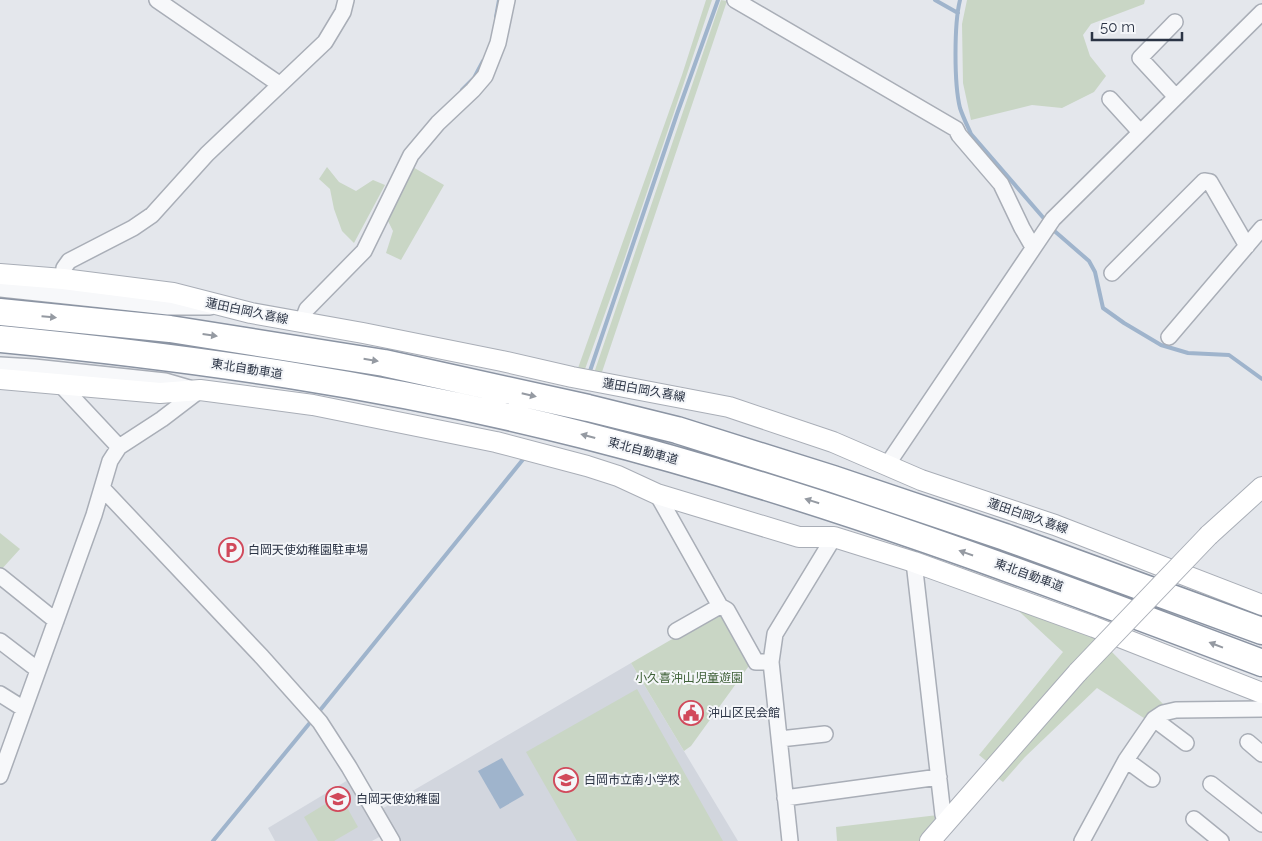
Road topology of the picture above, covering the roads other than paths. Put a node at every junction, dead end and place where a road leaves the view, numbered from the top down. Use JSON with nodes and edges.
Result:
{"nodes":[{"id":1,"x":157,"y":0,"type":"edge"},
{"id":2,"x":346,"y":0,"type":"edge"},
{"id":3,"x":507,"y":0,"type":"edge"},
{"id":4,"x":735,"y":0,"type":"edge"},
{"id":5,"x":1262,"y":12,"type":"edge"},
{"id":6,"x":1175,"y":22,"type":"dead end"},
{"id":7,"x":279,"y":84,"type":"junction"},
{"id":8,"x":1176,"y":97,"type":"junction"},
{"id":9,"x":1110,"y":99,"type":"dead end"},
{"id":10,"x":1140,"y":132,"type":"junction"},
{"id":11,"x":1262,"y":228,"type":"edge"},
{"id":12,"x":1247,"y":246,"type":"junction"},
{"id":13,"x":1033,"y":247,"type":"junction"},
{"id":14,"x":1112,"y":273,"type":"dead end"},
{"id":15,"x":0,"y":274,"type":"edge"},
{"id":16,"x":63,"y":279,"type":"junction"},
{"id":17,"x":0,"y":289,"type":"edge"},
{"id":18,"x":225,"y":307,"type":"junction"},
{"id":19,"x":0,"y":312,"type":"edge"},
{"id":20,"x":302,"y":322,"type":"junction"},
{"id":21,"x":1169,"y":337,"type":"dead end"},
{"id":22,"x":0,"y":340,"type":"edge"},
{"id":23,"x":0,"y":365,"type":"edge"},
{"id":24,"x":0,"y":379,"type":"edge"},
{"id":25,"x":60,"y":384,"type":"junction"},
{"id":26,"x":200,"y":390,"type":"junction"},
{"id":27,"x":119,"y":447,"type":"junction"},
{"id":28,"x":887,"y":464,"type":"junction"},
{"id":29,"x":1262,"y":487,"type":"edge"},
{"id":30,"x":103,"y":489,"type":"junction"},
{"id":31,"x":657,"y":494,"type":"junction"},
{"id":32,"x":834,"y":537,"type":"junction"},
{"id":33,"x":914,"y":562,"type":"junction"},
{"id":34,"x":0,"y":576,"type":"edge"},
{"id":35,"x":1262,"y":605,"type":"edge"},
{"id":36,"x":720,"y":606,"type":"junction"},
{"id":37,"x":56,"y":621,"type":"junction"},
{"id":38,"x":676,"y":631,"type":"dead end"},
{"id":39,"x":1262,"y":631,"type":"edge"},
{"id":40,"x":0,"y":641,"type":"edge"},
{"id":41,"x":771,"y":662,"type":"junction"},
{"id":42,"x":1262,"y":663,"type":"edge"},
{"id":43,"x":38,"y":670,"type":"junction"},
{"id":44,"x":1262,"y":693,"type":"edge"},
{"id":45,"x":0,"y":694,"type":"edge"},
{"id":46,"x":24,"y":709,"type":"junction"},
{"id":47,"x":1262,"y":709,"type":"edge"},
{"id":48,"x":1154,"y":719,"type":"junction"},
{"id":49,"x":825,"y":734,"type":"dead end"},
{"id":50,"x":780,"y":739,"type":"junction"},
{"id":51,"x":1248,"y":742,"type":"dead end"},
{"id":52,"x":1186,"y":743,"type":"dead end"},
{"id":53,"x":1262,"y":754,"type":"edge"},
{"id":54,"x":3,"y":758,"type":"edge"},
{"id":55,"x":1126,"y":760,"type":"junction"},
{"id":56,"x":0,"y":776,"type":"edge"},
{"id":57,"x":939,"y":778,"type":"junction"},
{"id":58,"x":1152,"y":780,"type":"dead end"},
{"id":59,"x":1211,"y":784,"type":"dead end"},
{"id":60,"x":785,"y":798,"type":"junction"},
{"id":61,"x":1194,"y":819,"type":"dead end"},
{"id":62,"x":948,"y":821,"type":"junction"},
{"id":63,"x":1262,"y":824,"type":"edge"},
{"id":64,"x":392,"y":841,"type":"edge"},
{"id":65,"x":790,"y":841,"type":"edge"},
{"id":66,"x":930,"y":841,"type":"edge"},
{"id":67,"x":1082,"y":841,"type":"edge"},
{"id":68,"x":1221,"y":841,"type":"edge"}],
"edges":[{"from":1,"to":7,"type":"street"},
{"from":2,"to":7,"type":"street"},
{"from":3,"to":20,"type":"street"},
{"from":4,"to":13,"type":"street"},
{"from":5,"to":8,"type":"street"},
{"from":6,"to":8,"type":"street"},
{"from":7,"to":16,"type":"street"},
{"from":8,"to":10,"type":"street"},
{"from":9,"to":10,"type":"street"},
{"from":10,"to":13,"type":"street"},
{"from":11,"to":12,"type":"street"},
{"from":12,"to":14,"type":"street"},
{"from":12,"to":21,"type":"street"},
{"from":13,"to":28,"type":"street"},
{"from":15,"to":16,"type":"street","name":"蓮田白岡久喜線"},
{"from":16,"to":18,"type":"street","name":"蓮田白岡久喜線"},
{"from":17,"to":18,"type":"street"},
{"from":18,"to":20,"type":"street","name":"蓮田白岡久喜線"},
{"from":19,"to":39,"type":"highway","one_way":true},
{"from":20,"to":28,"type":"street","name":"蓮田白岡久喜線"},
{"from":42,"to":22,"type":"highway","name":"東北自動車道","one_way":true},
{"from":23,"to":26,"type":"street"},
{"from":24,"to":25,"type":"street"},
{"from":25,"to":26,"type":"street"},
{"from":25,"to":27,"type":"street"},
{"from":26,"to":27,"type":"street"},
{"from":26,"to":31,"type":"street"},
{"from":27,"to":30,"type":"street"},
{"from":28,"to":35,"type":"street","name":"蓮田白岡久喜線"},
{"from":29,"to":62,"type":"street","bridge":true},
{"from":30,"to":37,"type":"street"},
{"from":30,"to":64,"type":"street"},
{"from":31,"to":32,"type":"street"},
{"from":31,"to":36,"type":"street"},
{"from":32,"to":33,"type":"street"},
{"from":32,"to":41,"type":"street"},
{"from":33,"to":44,"type":"street"},
{"from":33,"to":57,"type":"street"},
{"from":34,"to":37,"type":"street"},
{"from":36,"to":38,"type":"street"},
{"from":36,"to":41,"type":"street"},
{"from":37,"to":43,"type":"street"},
{"from":40,"to":43,"type":"street"},
{"from":41,"to":50,"type":"street"},
{"from":43,"to":46,"type":"street"},
{"from":45,"to":46,"type":"street"},
{"from":46,"to":54,"type":"street"},
{"from":47,"to":48,"type":"street"},
{"from":48,"to":52,"type":"street"},
{"from":48,"to":55,"type":"street"},
{"from":49,"to":50,"type":"street"},
{"from":50,"to":60,"type":"street"},
{"from":51,"to":53,"type":"street"},
{"from":54,"to":56,"type":"street"},
{"from":55,"to":58,"type":"street"},
{"from":55,"to":67,"type":"street"},
{"from":57,"to":60,"type":"street"},
{"from":57,"to":62,"type":"street"},
{"from":59,"to":63,"type":"street"},
{"from":60,"to":65,"type":"street"},
{"from":61,"to":68,"type":"street"},
{"from":62,"to":66,"type":"street"}]}
